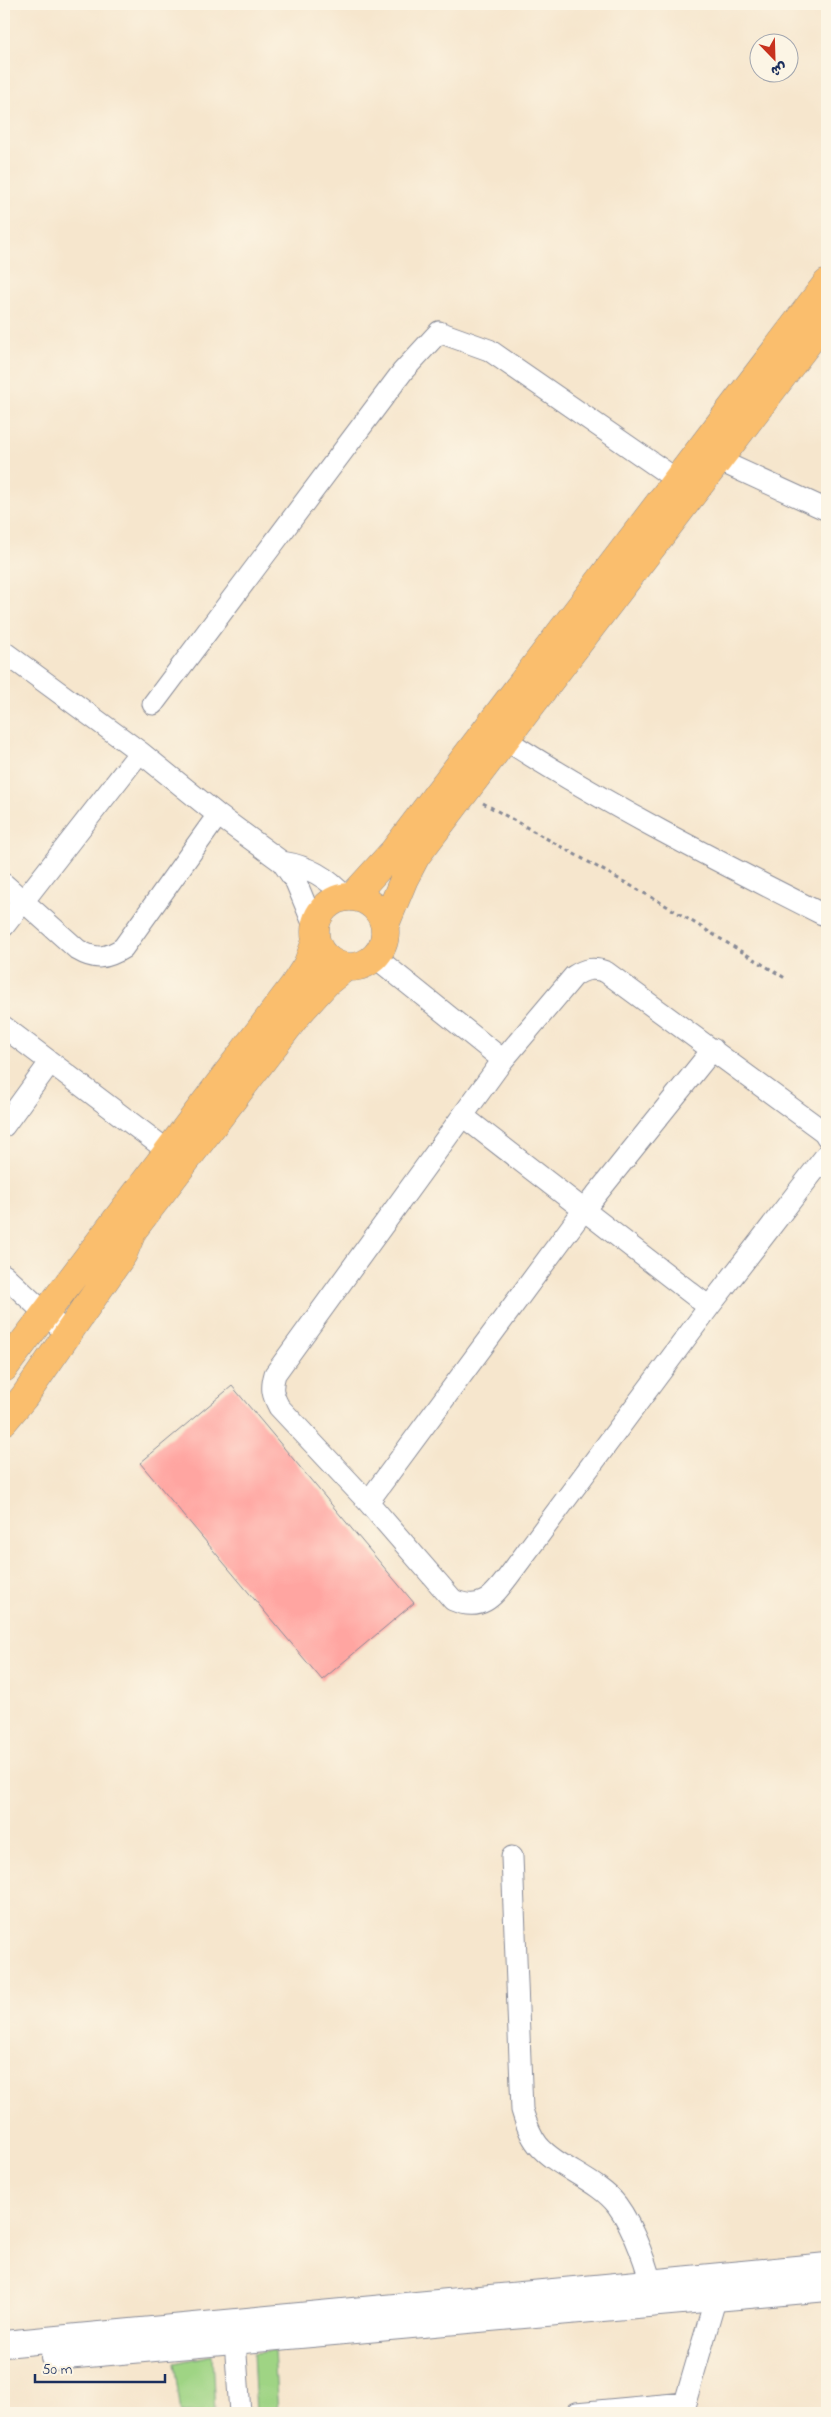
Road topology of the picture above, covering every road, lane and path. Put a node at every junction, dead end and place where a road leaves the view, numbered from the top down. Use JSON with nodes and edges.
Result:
{"nodes":[{"id":1,"x":827,"y":283,"type":"edge"},
{"id":2,"x":827,"y":318,"type":"edge"},
{"id":3,"x":718,"y":460,"type":"junction"},
{"id":4,"x":677,"y":480,"type":"junction"},
{"id":5,"x":827,"y":510,"type":"edge"},
{"id":6,"x":4,"y":652,"type":"edge"},
{"id":7,"x":152,"y":704,"type":"dead end"},
{"id":8,"x":506,"y":740,"type":"junction"},
{"id":9,"x":140,"y":752,"type":"junction"},
{"id":10,"x":464,"y":793,"type":"junction"},
{"id":11,"x":218,"y":815,"type":"junction"},
{"id":12,"x":282,"y":862,"type":"junction"},
{"id":13,"x":4,"y":884,"type":"edge"},
{"id":14,"x":348,"y":897,"type":"junction"},
{"id":15,"x":22,"y":901,"type":"junction"},
{"id":16,"x":822,"y":914,"type":"dead end"},
{"id":17,"x":385,"y":925,"type":"junction"},
{"id":18,"x":4,"y":926,"type":"edge"},
{"id":19,"x":316,"y":935,"type":"junction"},
{"id":20,"x":375,"y":957,"type":"junction"},
{"id":21,"x":346,"y":967,"type":"junction"},
{"id":22,"x":785,"y":978,"type":"dead end"},
{"id":23,"x":4,"y":1027,"type":"edge"},
{"id":24,"x":713,"y":1050,"type":"junction"},
{"id":25,"x":503,"y":1060,"type":"junction"},
{"id":26,"x":49,"y":1064,"type":"junction"},
{"id":27,"x":464,"y":1117,"type":"junction"},
{"id":28,"x":4,"y":1126,"type":"edge"},
{"id":29,"x":827,"y":1137,"type":"edge"},
{"id":30,"x":168,"y":1151,"type":"junction"},
{"id":31,"x":827,"y":1154,"type":"edge"},
{"id":32,"x":583,"y":1211,"type":"junction"},
{"id":33,"x":4,"y":1275,"type":"edge"},
{"id":34,"x":709,"y":1307,"type":"junction"},
{"id":35,"x":44,"y":1314,"type":"junction"},
{"id":36,"x":67,"y":1334,"type":"junction"},
{"id":37,"x":4,"y":1368,"type":"edge"},
{"id":38,"x":4,"y":1421,"type":"edge"},
{"id":39,"x":368,"y":1502,"type":"junction"},
{"id":40,"x":512,"y":1857,"type":"dead end"},
{"id":41,"x":827,"y":2266,"type":"edge"},
{"id":42,"x":827,"y":2288,"type":"edge"},
{"id":43,"x":653,"y":2292,"type":"junction"},
{"id":44,"x":716,"y":2297,"type":"junction"},
{"id":45,"x":235,"y":2332,"type":"junction"},
{"id":46,"x":4,"y":2344,"type":"edge"},
{"id":47,"x":4,"y":2362,"type":"edge"},
{"id":48,"x":683,"y":2408,"type":"edge"},
{"id":49,"x":240,"y":2413,"type":"edge"},
{"id":50,"x":576,"y":2413,"type":"edge"}],
"edges":[{"from":1,"to":4,"type":"main road"},
{"from":2,"to":3,"type":"main road"},
{"from":3,"to":5,"type":"street"},
{"from":3,"to":8,"type":"main road"},
{"from":4,"to":7,"type":"street"},
{"from":4,"to":14,"type":"main road"},
{"from":6,"to":9,"type":"street"},
{"from":8,"to":10,"type":"main road"},
{"from":8,"to":16,"type":"street"},
{"from":9,"to":11,"type":"street"},
{"from":9,"to":15,"type":"street"},
{"from":10,"to":17,"type":"main road"},
{"from":10,"to":22,"type":"path"},
{"from":11,"to":12,"type":"street"},
{"from":11,"to":15,"type":"street"},
{"from":12,"to":14,"type":"street"},
{"from":12,"to":19,"type":"street"},
{"from":13,"to":15,"type":"street"},
{"from":14,"to":17,"type":"main road"},
{"from":14,"to":19,"type":"main road"},
{"from":15,"to":18,"type":"street"},
{"from":17,"to":20,"type":"main road"},
{"from":19,"to":21,"type":"main road"},
{"from":19,"to":30,"type":"main road"},
{"from":20,"to":21,"type":"main road"},
{"from":20,"to":25,"type":"street"},
{"from":21,"to":36,"type":"main road"},
{"from":23,"to":26,"type":"street"},
{"from":24,"to":25,"type":"street"},
{"from":24,"to":29,"type":"street"},
{"from":24,"to":32,"type":"street"},
{"from":25,"to":27,"type":"street"},
{"from":26,"to":28,"type":"street"},
{"from":26,"to":30,"type":"street"},
{"from":27,"to":32,"type":"street"},
{"from":27,"to":39,"type":"street"},
{"from":30,"to":35,"type":"main road"},
{"from":31,"to":34,"type":"street"},
{"from":32,"to":34,"type":"street"},
{"from":32,"to":39,"type":"street"},
{"from":33,"to":35,"type":"street"},
{"from":34,"to":39,"type":"street"},
{"from":35,"to":36,"type":"street"},
{"from":35,"to":37,"type":"main road"},
{"from":36,"to":38,"type":"main road"},
{"from":40,"to":43,"type":"street"},
{"from":41,"to":43,"type":"street"},
{"from":42,"to":44,"type":"street"},
{"from":43,"to":44,"type":"street"},
{"from":43,"to":45,"type":"street"},
{"from":44,"to":48,"type":"street"},
{"from":45,"to":46,"type":"street"},
{"from":45,"to":47,"type":"street"},
{"from":45,"to":49,"type":"street"},
{"from":48,"to":50,"type":"street"}]}
